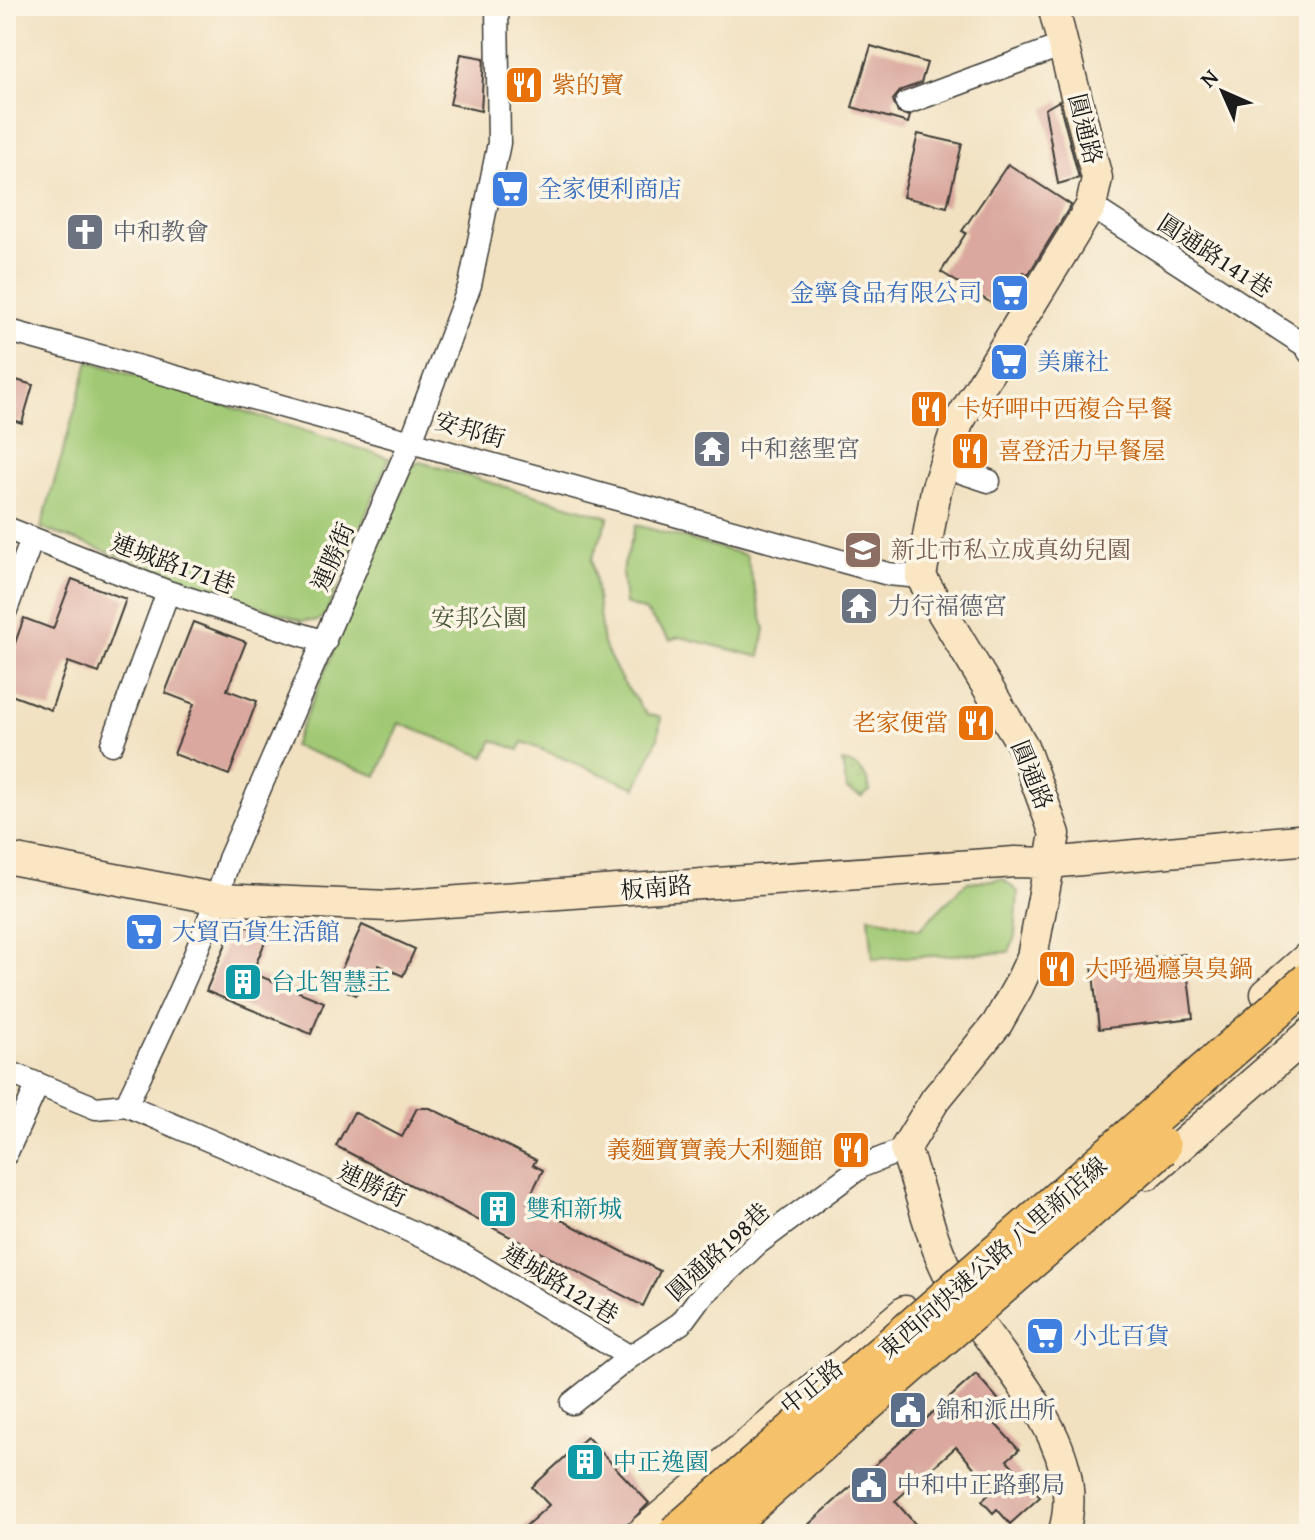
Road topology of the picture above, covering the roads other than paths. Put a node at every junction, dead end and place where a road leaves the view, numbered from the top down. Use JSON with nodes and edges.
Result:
{"nodes":[{"id":1,"x":497,"y":6,"type":"edge"},
{"id":2,"x":1053,"y":6,"type":"edge"},
{"id":3,"x":1063,"y":45,"type":"junction"},
{"id":4,"x":907,"y":103,"type":"dead end"},
{"id":5,"x":1091,"y":206,"type":"junction"},
{"id":6,"x":6,"y":330,"type":"edge"},
{"id":7,"x":1309,"y":352,"type":"edge"},
{"id":8,"x":411,"y":441,"type":"junction"},
{"id":9,"x":943,"y":466,"type":"junction"},
{"id":10,"x":989,"y":481,"type":"dead end"},
{"id":11,"x":6,"y":528,"type":"edge"},
{"id":12,"x":32,"y":539,"type":"junction"},
{"id":13,"x":921,"y":577,"type":"junction"},
{"id":14,"x":168,"y":592,"type":"junction"},
{"id":15,"x":6,"y":610,"type":"edge"},
{"id":16,"x":325,"y":642,"type":"junction"},
{"id":17,"x":112,"y":744,"type":"dead end"},
{"id":18,"x":1309,"y":839,"type":"edge"},
{"id":19,"x":6,"y":858,"type":"edge"},
{"id":20,"x":1049,"y":863,"type":"junction"},
{"id":21,"x":218,"y":899,"type":"junction"},
{"id":22,"x":1309,"y":956,"type":"edge"},
{"id":23,"x":1309,"y":981,"type":"edge"},
{"id":24,"x":1309,"y":997,"type":"edge"},
{"id":25,"x":1309,"y":1017,"type":"edge"},
{"id":26,"x":1309,"y":1034,"type":"edge"},
{"id":27,"x":6,"y":1071,"type":"edge"},
{"id":28,"x":38,"y":1084,"type":"junction"},
{"id":29,"x":126,"y":1105,"type":"junction"},
{"id":30,"x":905,"y":1149,"type":"junction"},
{"id":31,"x":6,"y":1154,"type":"edge"},
{"id":32,"x":463,"y":1256,"type":"joint"},
{"id":33,"x":949,"y":1275,"type":"junction"},
{"id":34,"x":970,"y":1314,"type":"junction"},
{"id":35,"x":630,"y":1357,"type":"junction"},
{"id":36,"x":572,"y":1403,"type":"dead end"},
{"id":37,"x":640,"y":1534,"type":"edge"},
{"id":38,"x":676,"y":1534,"type":"edge"},
{"id":39,"x":696,"y":1534,"type":"edge"},
{"id":40,"x":716,"y":1534,"type":"edge"},
{"id":41,"x":742,"y":1534,"type":"edge"},
{"id":42,"x":1063,"y":1534,"type":"edge"}],
"edges":[{"from":1,"to":8,"type":"street","name":"連勝街"},
{"from":2,"to":3,"type":"street","name":"圓通路"},
{"from":3,"to":4,"type":"street"},
{"from":3,"to":5,"type":"street","name":"圓通路"},
{"from":5,"to":7,"type":"street","name":"圓通路141巷"},
{"from":5,"to":9,"type":"street","name":"圓通路"},
{"from":6,"to":8,"type":"street","name":"安邦街"},
{"from":8,"to":13,"type":"street","name":"安邦街"},
{"from":8,"to":16,"type":"street","name":"連勝街"},
{"from":9,"to":10,"type":"street"},
{"from":9,"to":13,"type":"street","name":"圓通路"},
{"from":11,"to":12,"type":"street","name":"連城路171巷"},
{"from":12,"to":14,"type":"street","name":"連城路171巷"},
{"from":12,"to":15,"type":"street"},
{"from":13,"to":20,"type":"street","name":"圓通路"},
{"from":14,"to":16,"type":"street","name":"連城路171巷"},
{"from":14,"to":17,"type":"street"},
{"from":16,"to":21,"type":"street","name":"連勝街"},
{"from":18,"to":20,"type":"street","name":"板南路"},
{"from":19,"to":21,"type":"street","name":"板南路"},
{"from":20,"to":21,"type":"street","name":"板南路"},
{"from":20,"to":30,"type":"street","name":"圓通路"},
{"from":21,"to":29,"type":"street","name":"連勝街"},
{"from":22,"to":33,"type":"street","name":"中正路"},
{"from":23,"to":38,"type":"highway","name":"東西向快速公路 八里新店線","bridge":true},
{"from":24,"to":34,"type":"street","name":"中正路"},
{"from":25,"to":40,"type":"highway","name":"東西向快速公路 八里新店線","bridge":true},
{"from":26,"to":34,"type":"street","name":"中正路"},
{"from":27,"to":28,"type":"street","name":"連勝街"},
{"from":28,"to":29,"type":"street","name":"連勝街"},
{"from":28,"to":31,"type":"street"},
{"from":29,"to":32,"type":"street","name":"連勝街"},
{"from":30,"to":33,"type":"street"},
{"from":30,"to":35,"type":"street","name":"圓通路198巷"},
{"from":32,"to":35,"type":"street","name":"連城路121巷"},
{"from":33,"to":34,"type":"street"},
{"from":33,"to":37,"type":"street","name":"中正路"},
{"from":34,"to":39,"type":"street","name":"中正路"},
{"from":34,"to":41,"type":"street","name":"中正路"},
{"from":34,"to":42,"type":"street"},
{"from":35,"to":36,"type":"street","name":"圓通路198巷"}]}
